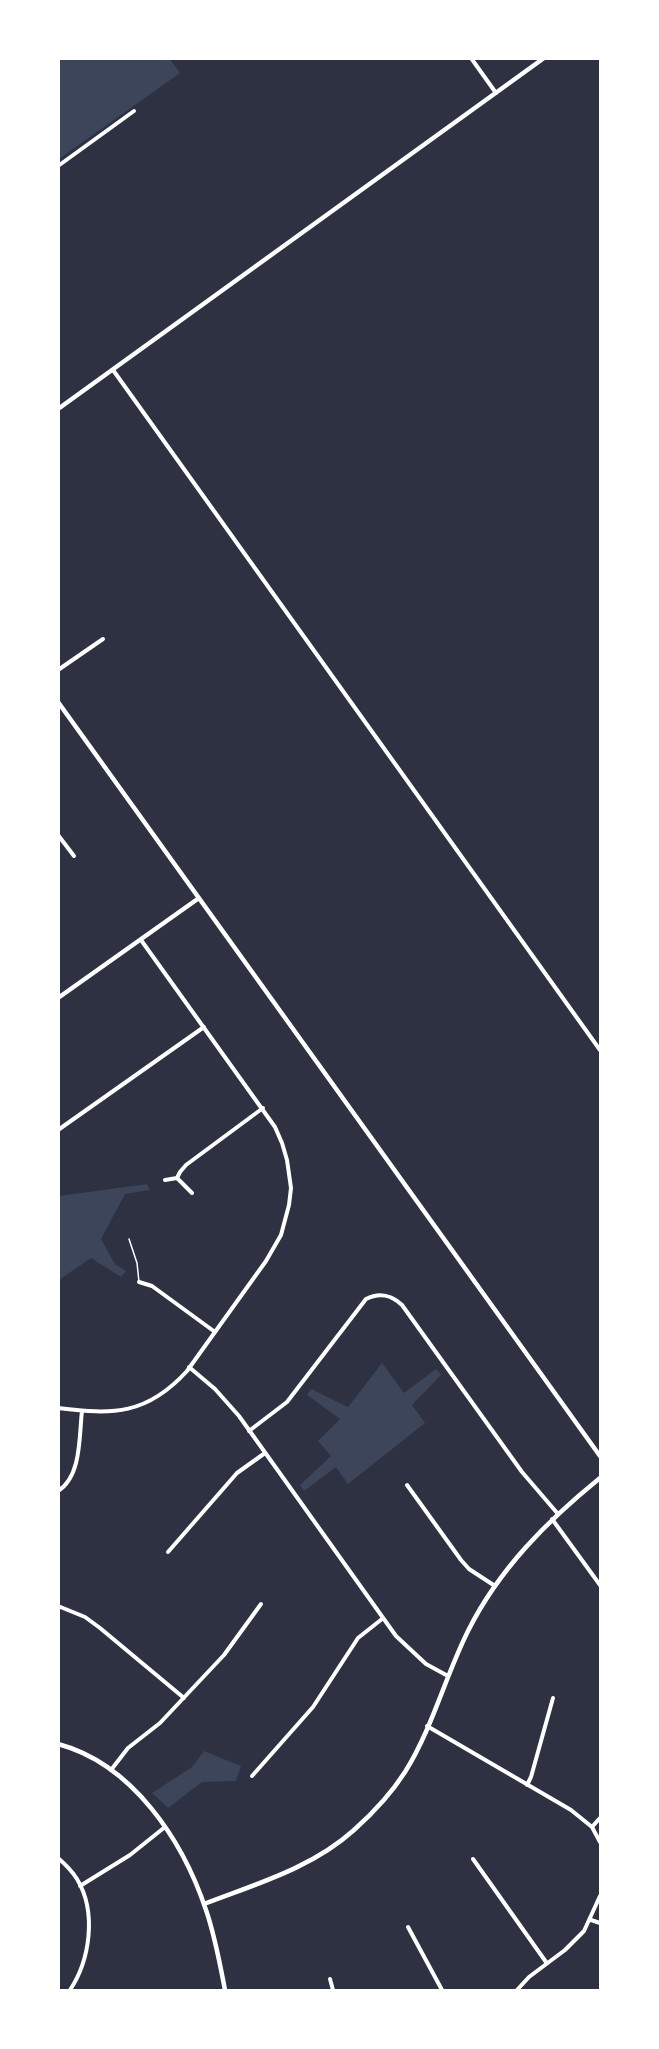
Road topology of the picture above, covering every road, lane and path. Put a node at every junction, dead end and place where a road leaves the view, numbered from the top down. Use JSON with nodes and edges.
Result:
{"nodes":[{"id":1,"x":471,"y":58,"type":"edge"},
{"id":2,"x":544,"y":58,"type":"edge"},
{"id":3,"x":496,"y":93,"type":"junction"},
{"id":4,"x":134,"y":111,"type":"dead end"},
{"id":5,"x":58,"y":166,"type":"edge"},
{"id":6,"x":113,"y":370,"type":"junction"},
{"id":7,"x":58,"y":409,"type":"edge"},
{"id":8,"x":103,"y":639,"type":"dead end"},
{"id":9,"x":58,"y":670,"type":"edge"},
{"id":10,"x":58,"y":702,"type":"edge"},
{"id":11,"x":58,"y":835,"type":"edge"},
{"id":12,"x":74,"y":856,"type":"dead end"},
{"id":13,"x":199,"y":898,"type":"junction"},
{"id":14,"x":141,"y":939,"type":"junction"},
{"id":15,"x":58,"y":998,"type":"edge"},
{"id":16,"x":204,"y":1027,"type":"junction"},
{"id":17,"x":600,"y":1050,"type":"edge"},
{"id":18,"x":263,"y":1108,"type":"junction"},
{"id":19,"x":58,"y":1130,"type":"edge"},
{"id":20,"x":177,"y":1178,"type":"junction"},
{"id":21,"x":165,"y":1180,"type":"dead end"},
{"id":22,"x":192,"y":1193,"type":"dead end"},
{"id":23,"x":129,"y":1239,"type":"dead end"},
{"id":24,"x":139,"y":1282,"type":"joint"},
{"id":25,"x":215,"y":1332,"type":"junction"},
{"id":26,"x":189,"y":1367,"type":"junction"},
{"id":27,"x":58,"y":1408,"type":"edge"},
{"id":28,"x":82,"y":1411,"type":"junction"},
{"id":29,"x":249,"y":1431,"type":"junction"},
{"id":30,"x":265,"y":1453,"type":"junction"},
{"id":31,"x":600,"y":1456,"type":"edge"},
{"id":32,"x":600,"y":1478,"type":"edge"},
{"id":33,"x":407,"y":1485,"type":"dead end"},
{"id":34,"x":58,"y":1491,"type":"edge"},
{"id":35,"x":558,"y":1514,"type":"junction"},
{"id":36,"x":552,"y":1519,"type":"junction"},
{"id":37,"x":168,"y":1552,"type":"dead end"},
{"id":38,"x":600,"y":1585,"type":"edge"},
{"id":39,"x":495,"y":1587,"type":"junction"},
{"id":40,"x":261,"y":1604,"type":"dead end"},
{"id":41,"x":58,"y":1606,"type":"edge"},
{"id":42,"x":382,"y":1619,"type":"junction"},
{"id":43,"x":448,"y":1676,"type":"junction"},
{"id":44,"x":184,"y":1698,"type":"junction"},
{"id":45,"x":553,"y":1698,"type":"dead end"},
{"id":46,"x":427,"y":1726,"type":"junction"},
{"id":47,"x":58,"y":1744,"type":"edge"},
{"id":48,"x":111,"y":1770,"type":"junction"},
{"id":49,"x":252,"y":1776,"type":"dead end"},
{"id":50,"x":527,"y":1785,"type":"junction"},
{"id":51,"x":600,"y":1818,"type":"edge"},
{"id":52,"x":165,"y":1827,"type":"junction"},
{"id":53,"x":591,"y":1827,"type":"junction"},
{"id":54,"x":600,"y":1842,"type":"edge"},
{"id":55,"x":58,"y":1858,"type":"edge"},
{"id":56,"x":473,"y":1860,"type":"dead end"},
{"id":57,"x":81,"y":1886,"type":"junction"},
{"id":58,"x":600,"y":1896,"type":"edge"},
{"id":59,"x":204,"y":1904,"type":"junction"},
{"id":60,"x":591,"y":1920,"type":"junction"},
{"id":61,"x":600,"y":1923,"type":"edge"},
{"id":62,"x":408,"y":1927,"type":"dead end"},
{"id":63,"x":546,"y":1962,"type":"junction"},
{"id":64,"x":330,"y":1979,"type":"dead end"},
{"id":65,"x":72,"y":1990,"type":"edge"},
{"id":66,"x":225,"y":1990,"type":"edge"},
{"id":67,"x":333,"y":1990,"type":"edge"},
{"id":68,"x":442,"y":1990,"type":"edge"},
{"id":69,"x":517,"y":1990,"type":"edge"}],
"edges":[{"from":1,"to":3,"type":"street"},
{"from":2,"to":3,"type":"street"},
{"from":3,"to":6,"type":"street"},
{"from":4,"to":5,"type":"street"},
{"from":6,"to":7,"type":"street"},
{"from":6,"to":17,"type":"street"},
{"from":8,"to":9,"type":"street"},
{"from":10,"to":13,"type":"street"},
{"from":11,"to":12,"type":"street"},
{"from":13,"to":14,"type":"street"},
{"from":13,"to":31,"type":"street"},
{"from":14,"to":15,"type":"street"},
{"from":14,"to":16,"type":"street"},
{"from":16,"to":18,"type":"street"},
{"from":16,"to":19,"type":"street"},
{"from":18,"to":20,"type":"street"},
{"from":18,"to":25,"type":"street"},
{"from":20,"to":21,"type":"street"},
{"from":20,"to":22,"type":"street"},
{"from":23,"to":24,"type":"lane"},
{"from":24,"to":25,"type":"street"},
{"from":25,"to":26,"type":"street"},
{"from":26,"to":28,"type":"street"},
{"from":26,"to":29,"type":"street"},
{"from":27,"to":28,"type":"street"},
{"from":28,"to":34,"type":"street"},
{"from":29,"to":30,"type":"street"},
{"from":29,"to":35,"type":"street"},
{"from":30,"to":37,"type":"street"},
{"from":30,"to":42,"type":"street"},
{"from":32,"to":35,"type":"street"},
{"from":33,"to":39,"type":"street"},
{"from":35,"to":36,"type":"street"},
{"from":36,"to":38,"type":"street"},
{"from":36,"to":39,"type":"street"},
{"from":39,"to":43,"type":"street"},
{"from":40,"to":44,"type":"street"},
{"from":41,"to":44,"type":"street"},
{"from":42,"to":43,"type":"street"},
{"from":42,"to":49,"type":"street"},
{"from":43,"to":46,"type":"street"},
{"from":44,"to":48,"type":"street"},
{"from":45,"to":50,"type":"street"},
{"from":46,"to":50,"type":"street"},
{"from":46,"to":59,"type":"street"},
{"from":47,"to":48,"type":"street"},
{"from":48,"to":52,"type":"street"},
{"from":50,"to":53,"type":"street"},
{"from":51,"to":53,"type":"street"},
{"from":52,"to":57,"type":"street"},
{"from":52,"to":59,"type":"street"},
{"from":53,"to":54,"type":"street"},
{"from":55,"to":57,"type":"street"},
{"from":56,"to":63,"type":"street"},
{"from":57,"to":65,"type":"street"},
{"from":58,"to":60,"type":"street"},
{"from":59,"to":66,"type":"street"},
{"from":60,"to":61,"type":"street"},
{"from":60,"to":63,"type":"street"},
{"from":62,"to":68,"type":"street"},
{"from":63,"to":69,"type":"street"},
{"from":64,"to":67,"type":"street"}]}
